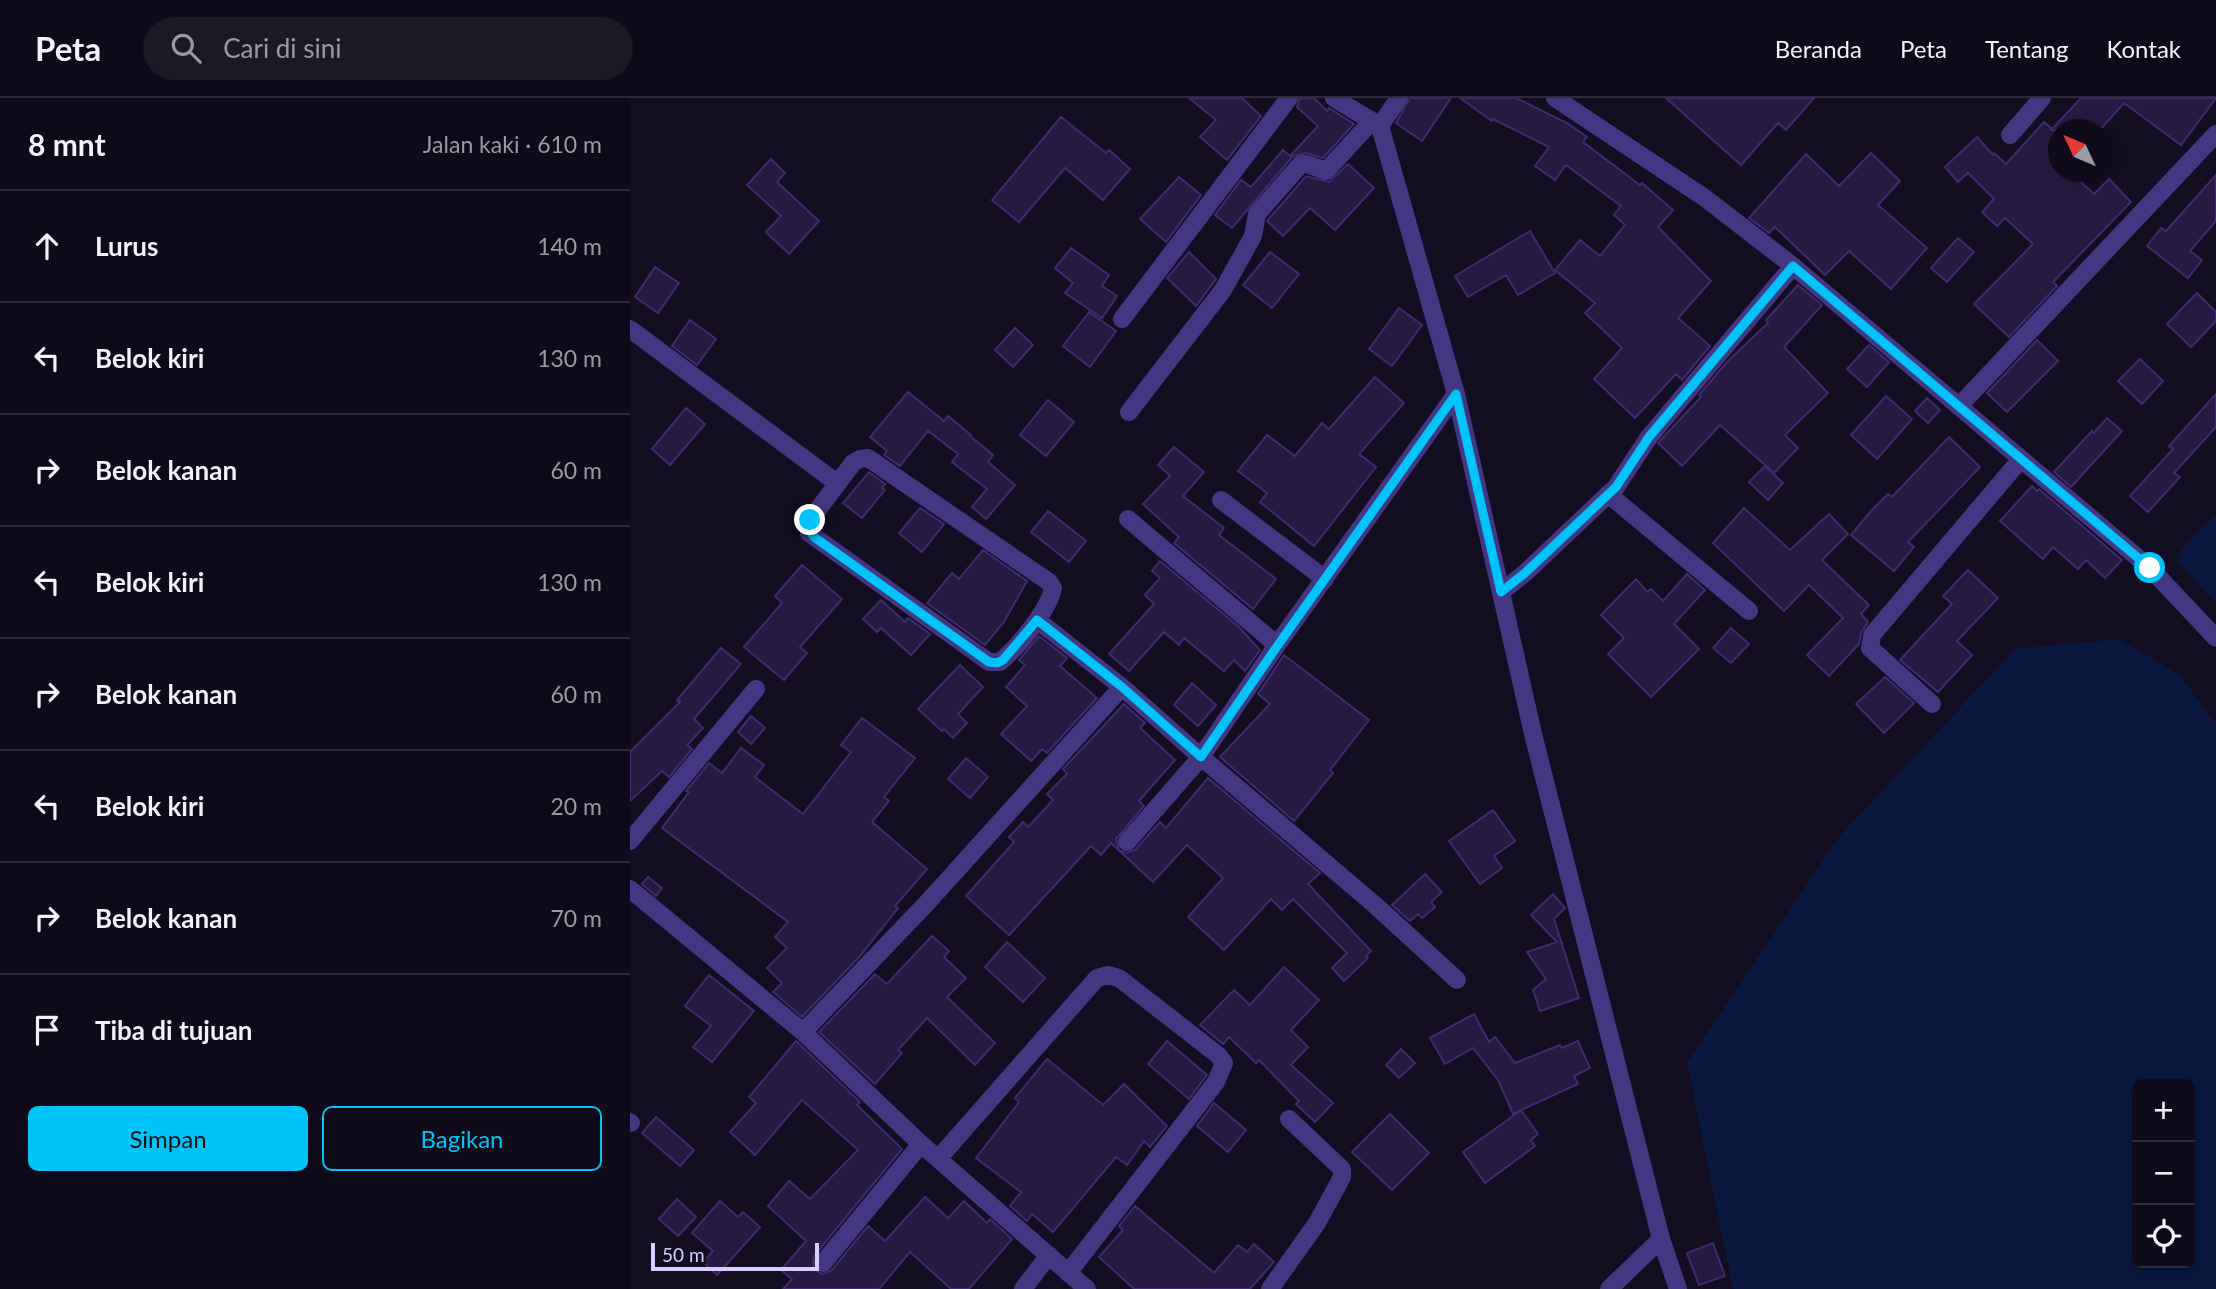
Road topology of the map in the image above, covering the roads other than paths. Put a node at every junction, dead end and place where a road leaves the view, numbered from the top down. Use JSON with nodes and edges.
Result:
{"nodes":[{"id":1,"x":1289,"y":98,"type":"edge"},
{"id":2,"x":1334,"y":98,"type":"edge"},
{"id":3,"x":1399,"y":98,"type":"edge"},
{"id":4,"x":1555,"y":98,"type":"edge"},
{"id":5,"x":2042,"y":98,"type":"edge"},
{"id":6,"x":1376,"y":124,"type":"junction"},
{"id":7,"x":2216,"y":134,"type":"edge"},
{"id":8,"x":2010,"y":135,"type":"dead end"},
{"id":9,"x":1793,"y":266,"type":"junction"},
{"id":10,"x":1122,"y":319,"type":"dead end"},
{"id":11,"x":630,"y":329,"type":"edge"},
{"id":12,"x":1456,"y":394,"type":"junction"},
{"id":13,"x":1960,"y":405,"type":"junction"},
{"id":14,"x":1129,"y":412,"type":"dead end"},
{"id":15,"x":2021,"y":459,"type":"junction"},
{"id":16,"x":837,"y":484,"type":"junction"},
{"id":17,"x":1608,"y":494,"type":"junction"},
{"id":18,"x":1221,"y":500,"type":"dead end"},
{"id":19,"x":1128,"y":519,"type":"dead end"},
{"id":20,"x":1325,"y":579,"type":"junction"},
{"id":21,"x":1501,"y":592,"type":"junction"},
{"id":22,"x":1749,"y":611,"type":"dead end"},
{"id":23,"x":1037,"y":620,"type":"junction"},
{"id":24,"x":2216,"y":638,"type":"edge"},
{"id":25,"x":1278,"y":645,"type":"junction"},
{"id":26,"x":1122,"y":687,"type":"junction"},
{"id":27,"x":756,"y":689,"type":"dead end"},
{"id":28,"x":1932,"y":704,"type":"dead end"},
{"id":29,"x":1201,"y":757,"type":"junction"},
{"id":30,"x":630,"y":841,"type":"edge"},
{"id":31,"x":1127,"y":842,"type":"dead end"},
{"id":32,"x":630,"y":888,"type":"edge"},
{"id":33,"x":1457,"y":980,"type":"dead end"},
{"id":34,"x":803,"y":1032,"type":"junction"},
{"id":35,"x":1289,"y":1119,"type":"dead end"},
{"id":36,"x":921,"y":1144,"type":"junction"},
{"id":37,"x":938,"y":1159,"type":"junction"},
{"id":38,"x":1661,"y":1239,"type":"junction"},
{"id":39,"x":1049,"y":1255,"type":"junction"},
{"id":40,"x":823,"y":1263,"type":"dead end"},
{"id":41,"x":1068,"y":1273,"type":"junction"},
{"id":42,"x":1023,"y":1289,"type":"edge"},
{"id":43,"x":1087,"y":1289,"type":"edge"},
{"id":44,"x":1270,"y":1289,"type":"edge"},
{"id":45,"x":1609,"y":1289,"type":"edge"},
{"id":46,"x":1678,"y":1289,"type":"edge"}],
"edges":[{"from":1,"to":10,"type":"street"},
{"from":2,"to":6,"type":"street"},
{"from":3,"to":6,"type":"street"},
{"from":4,"to":9,"type":"street"},
{"from":5,"to":8,"type":"street"},
{"from":6,"to":12,"type":"street"},
{"from":6,"to":14,"type":"street"},
{"from":7,"to":13,"type":"street"},
{"from":9,"to":13,"type":"street"},
{"from":9,"to":17,"type":"street"},
{"from":11,"to":16,"type":"street"},
{"from":12,"to":20,"type":"street"},
{"from":12,"to":21,"type":"street"},
{"from":13,"to":15,"type":"street"},
{"from":15,"to":24,"type":"street"},
{"from":15,"to":28,"type":"street"},
{"from":16,"to":23,"type":"street"},
{"from":16,"to":23,"type":"street"},
{"from":17,"to":21,"type":"street"},
{"from":17,"to":22,"type":"street"},
{"from":18,"to":20,"type":"street"},
{"from":19,"to":25,"type":"street"},
{"from":20,"to":25,"type":"street"},
{"from":21,"to":38,"type":"street"},
{"from":23,"to":26,"type":"street"},
{"from":25,"to":29,"type":"street"},
{"from":26,"to":29,"type":"street"},
{"from":26,"to":34,"type":"street"},
{"from":27,"to":30,"type":"street"},
{"from":29,"to":31,"type":"street"},
{"from":29,"to":33,"type":"street"},
{"from":32,"to":34,"type":"street"},
{"from":34,"to":36,"type":"street"},
{"from":35,"to":44,"type":"street"},
{"from":36,"to":37,"type":"street"},
{"from":36,"to":40,"type":"street"},
{"from":37,"to":39,"type":"street"},
{"from":37,"to":41,"type":"street"},
{"from":38,"to":45,"type":"street"},
{"from":38,"to":46,"type":"street"},
{"from":39,"to":41,"type":"street"},
{"from":39,"to":42,"type":"street"},
{"from":41,"to":43,"type":"street"}]}
